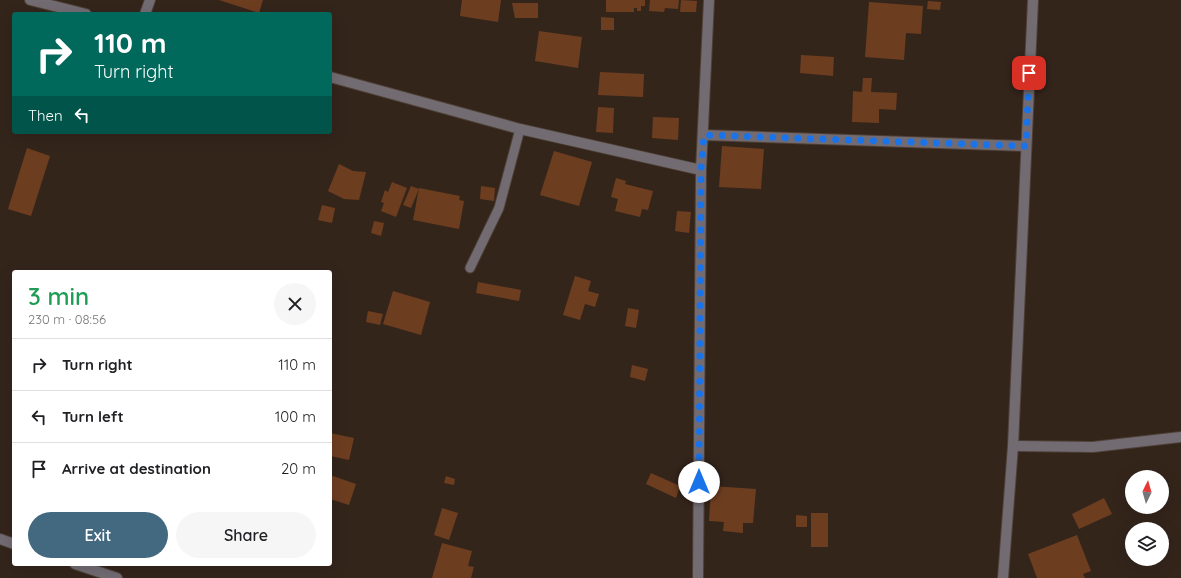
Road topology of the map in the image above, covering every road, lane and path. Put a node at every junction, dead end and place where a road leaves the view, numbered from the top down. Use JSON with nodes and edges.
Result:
{"nodes":[{"id":1,"x":30,"y":0,"type":"edge"},
{"id":2,"x":150,"y":0,"type":"edge"},
{"id":3,"x":708,"y":0,"type":"edge"},
{"id":4,"x":1032,"y":0,"type":"edge"},
{"id":5,"x":78,"y":12,"type":"edge"},
{"id":6,"x":146,"y":12,"type":"edge"},
{"id":7,"x":332,"y":79,"type":"edge"},
{"id":8,"x":520,"y":129,"type":"junction"},
{"id":9,"x":704,"y":135,"type":"junction"},
{"id":10,"x":1026,"y":146,"type":"junction"},
{"id":11,"x":701,"y":170,"type":"junction"},
{"id":12,"x":470,"y":268,"type":"dead end"},
{"id":13,"x":1181,"y":437,"type":"edge"},
{"id":14,"x":1013,"y":446,"type":"junction"},
{"id":15,"x":0,"y":539,"type":"edge"},
{"id":16,"x":12,"y":543,"type":"edge"},
{"id":17,"x":79,"y":566,"type":"edge"},
{"id":18,"x":101,"y":576,"type":"edge"},
{"id":19,"x":117,"y":578,"type":"edge"},
{"id":20,"x":698,"y":578,"type":"edge"},
{"id":21,"x":1003,"y":578,"type":"edge"}],
"edges":[{"from":1,"to":5,"type":"street"},
{"from":2,"to":6,"type":"street"},
{"from":3,"to":9,"type":"street"},
{"from":4,"to":10,"type":"street"},
{"from":7,"to":8,"type":"street"},
{"from":8,"to":11,"type":"street"},
{"from":8,"to":12,"type":"lane"},
{"from":9,"to":10,"type":"street"},
{"from":9,"to":11,"type":"street"},
{"from":10,"to":14,"type":"street"},
{"from":11,"to":20,"type":"street"},
{"from":13,"to":14,"type":"street"},
{"from":14,"to":21,"type":"street"},
{"from":15,"to":16,"type":"street"},
{"from":17,"to":18,"type":"street"},
{"from":18,"to":19,"type":"street"}]}
